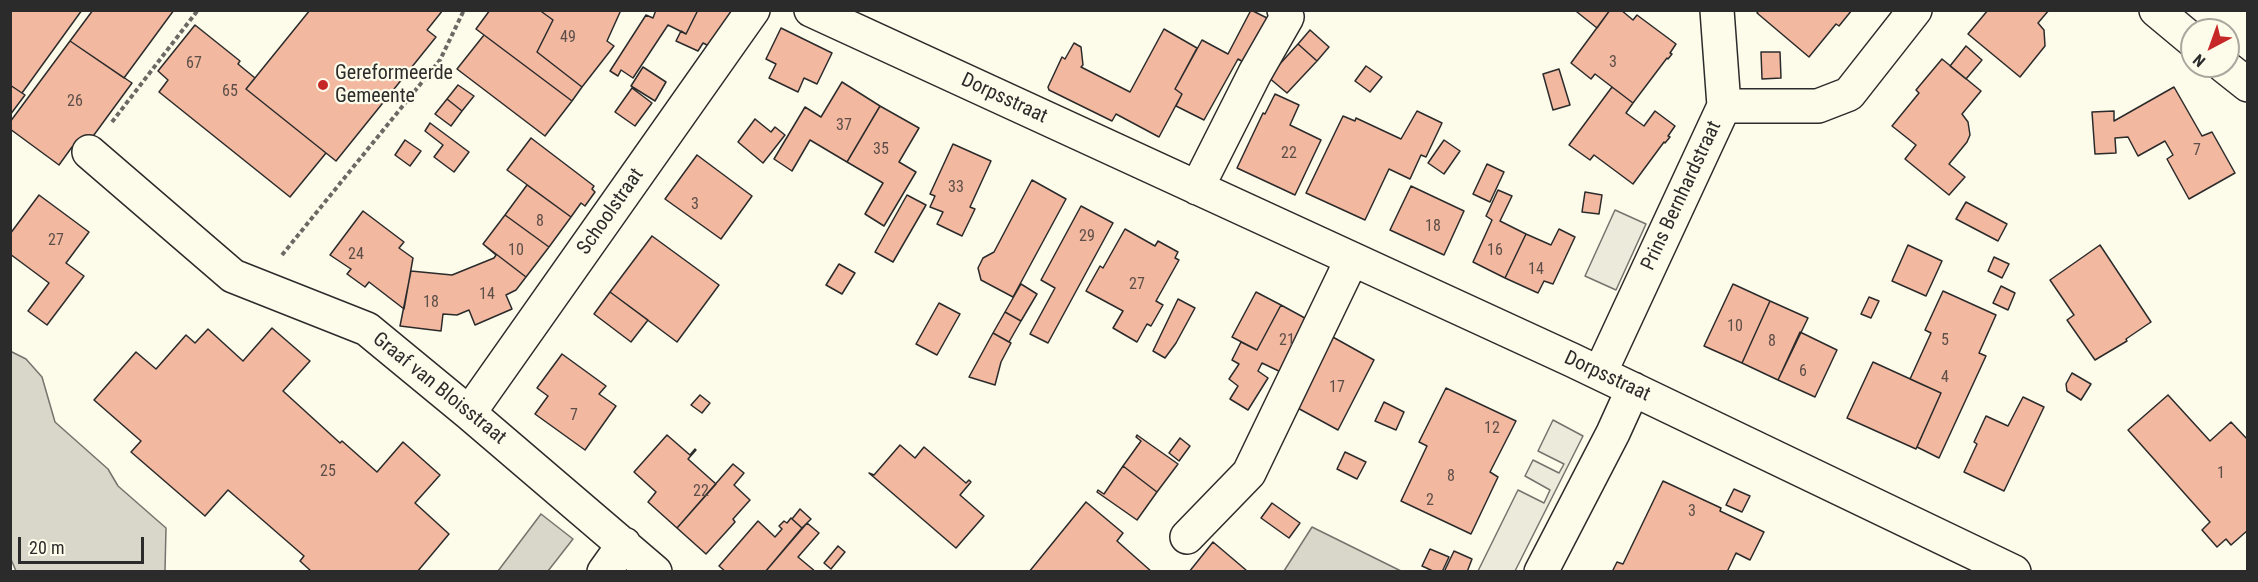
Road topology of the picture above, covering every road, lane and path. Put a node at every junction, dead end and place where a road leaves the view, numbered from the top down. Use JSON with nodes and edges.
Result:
{"nodes":[{"id":1,"x":198,"y":10,"type":"edge"},
{"id":2,"x":464,"y":10,"type":"edge"},
{"id":3,"x":753,"y":10,"type":"edge"},
{"id":4,"x":811,"y":10,"type":"edge"},
{"id":5,"x":1284,"y":10,"type":"edge"},
{"id":6,"x":1717,"y":10,"type":"edge"},
{"id":7,"x":1915,"y":10,"type":"edge"},
{"id":8,"x":2156,"y":10,"type":"edge"},
{"id":9,"x":2180,"y":30,"type":"edge"},
{"id":10,"x":1724,"y":106,"type":"junction"},
{"id":11,"x":89,"y":152,"type":"joint"},
{"id":12,"x":1197,"y":188,"type":"junction"},
{"id":13,"x":1352,"y":259,"type":"junction"},
{"id":14,"x":256,"y":285,"type":"junction"},
{"id":15,"x":1599,"y":373,"type":"junction"},
{"id":16,"x":1632,"y":389,"type":"junction"},
{"id":17,"x":469,"y":413,"type":"junction"},
{"id":18,"x":1187,"y":537,"type":"dead end"},
{"id":19,"x":624,"y":544,"type":"junction"},
{"id":20,"x":604,"y":572,"type":"edge"},
{"id":21,"x":655,"y":572,"type":"edge"},
{"id":22,"x":1541,"y":572,"type":"edge"},
{"id":23,"x":2014,"y":572,"type":"edge"}],
"edges":[{"from":1,"to":11,"type":"path"},
{"from":2,"to":14,"type":"path"},
{"from":3,"to":17,"type":"street","name":"Schoolstraat"},
{"from":4,"to":12,"type":"street","name":"Dorpsstraat"},
{"from":5,"to":12,"type":"street"},
{"from":6,"to":10,"type":"street","name":"Prins Bernhardstraat"},
{"from":7,"to":10,"type":"street"},
{"from":8,"to":9,"type":"street"},
{"from":10,"to":15,"type":"street","name":"Prins Bernhardstraat"},
{"from":11,"to":14,"type":"street","name":"Graaf van Bloisstraat"},
{"from":12,"to":13,"type":"street","name":"Dorpsstraat"},
{"from":13,"to":15,"type":"street","name":"Dorpsstraat"},
{"from":13,"to":18,"type":"street"},
{"from":14,"to":17,"type":"street","name":"Graaf van Bloisstraat"},
{"from":15,"to":16,"type":"street","name":"Dorpsstraat"},
{"from":16,"to":22,"type":"street"},
{"from":16,"to":23,"type":"street","name":"Dorpsstraat"},
{"from":17,"to":19,"type":"street","name":"Graaf van Bloisstraat"},
{"from":19,"to":20,"type":"street"},
{"from":19,"to":21,"type":"street","name":"Graaf van Bloisstraat"}]}
